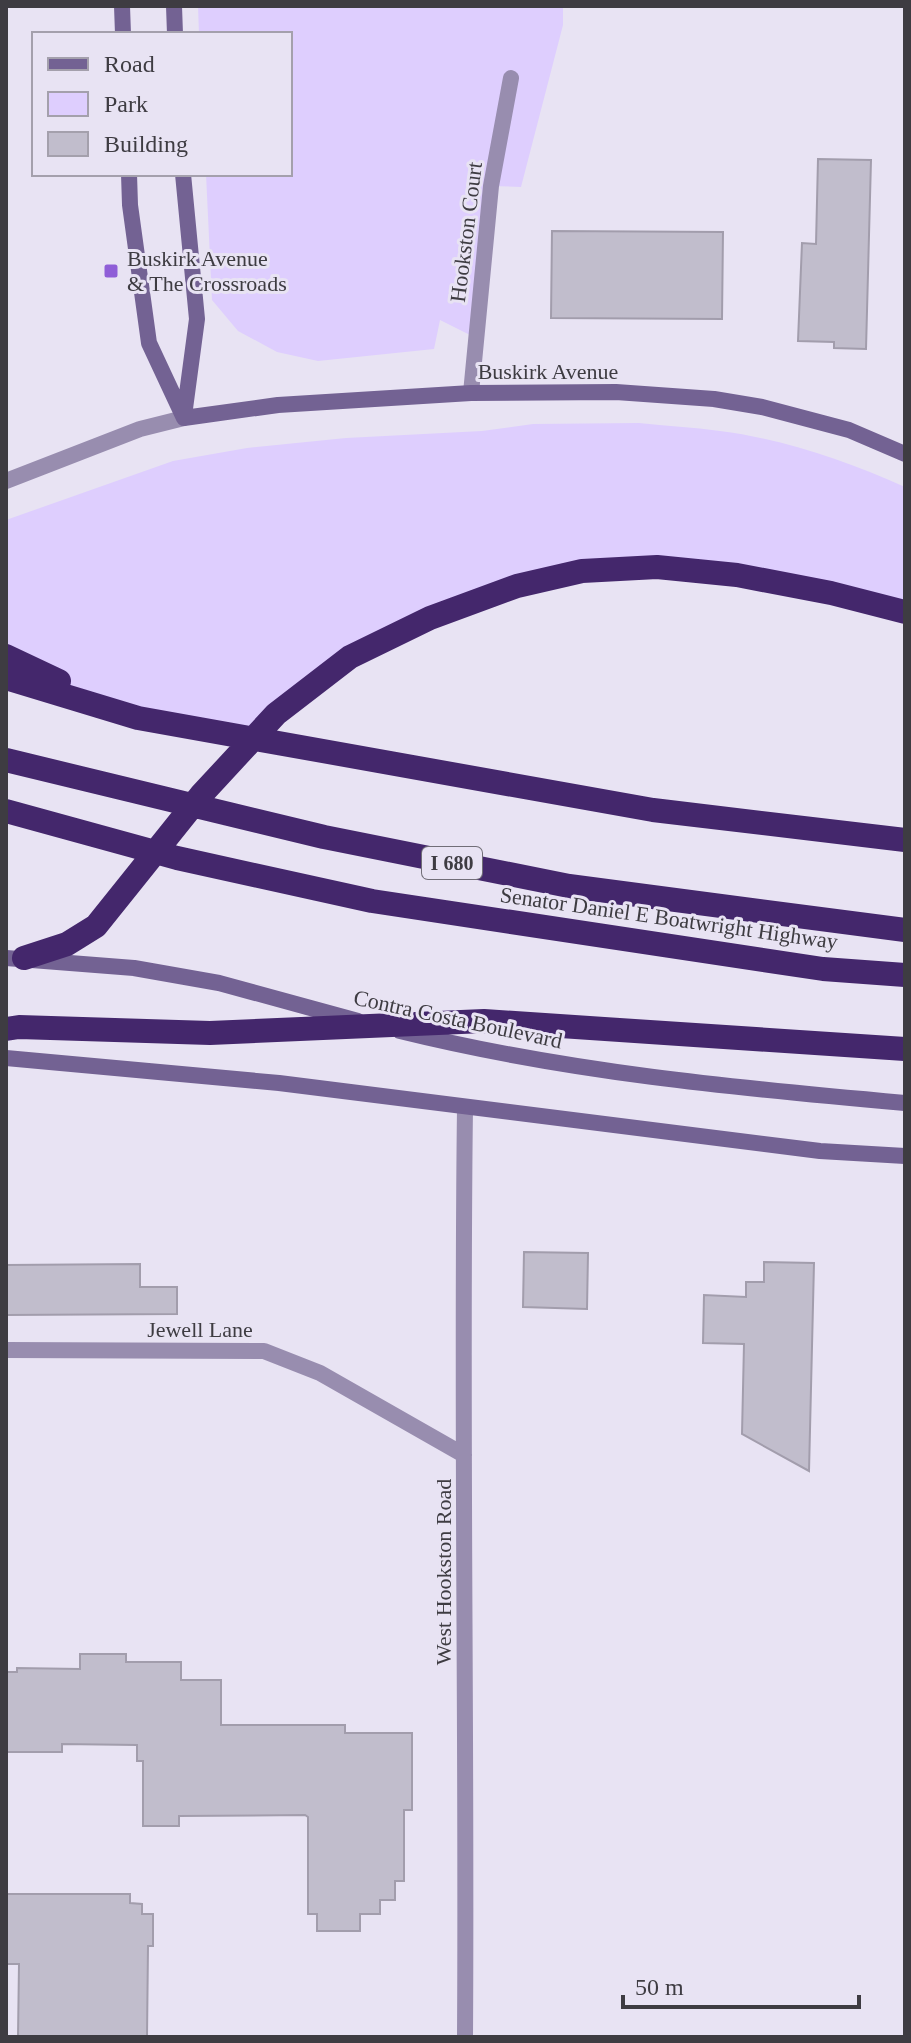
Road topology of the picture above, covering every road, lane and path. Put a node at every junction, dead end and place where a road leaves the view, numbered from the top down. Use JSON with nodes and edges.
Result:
{"nodes":[{"id":1,"x":122,"y":6,"type":"edge"},
{"id":2,"x":174,"y":6,"type":"edge"},
{"id":3,"x":123,"y":32,"type":"edge"},
{"id":4,"x":175,"y":32,"type":"edge"},
{"id":5,"x":511,"y":78,"type":"dead end"},
{"id":6,"x":129,"y":176,"type":"edge"},
{"id":7,"x":183,"y":176,"type":"edge"},
{"id":8,"x":471,"y":393,"type":"junction"},
{"id":9,"x":184,"y":418,"type":"junction"},
{"id":10,"x":905,"y":454,"type":"edge"},
{"id":11,"x":6,"y":481,"type":"edge"},
{"id":12,"x":905,"y":612,"type":"edge"},
{"id":13,"x":6,"y":656,"type":"edge"},
{"id":14,"x":6,"y":678,"type":"edge"},
{"id":15,"x":138,"y":718,"type":"junction"},
{"id":16,"x":6,"y":760,"type":"edge"},
{"id":17,"x":6,"y":811,"type":"edge"},
{"id":18,"x":905,"y":840,"type":"edge"},
{"id":19,"x":905,"y":930,"type":"edge"},
{"id":20,"x":15,"y":958,"type":"edge"},
{"id":21,"x":905,"y":975,"type":"edge"},
{"id":22,"x":6,"y":1029,"type":"edge"},
{"id":23,"x":905,"y":1049,"type":"edge"},
{"id":24,"x":6,"y":1058,"type":"edge"},
{"id":25,"x":905,"y":1103,"type":"edge"},
{"id":26,"x":465,"y":1108,"type":"junction"},
{"id":27,"x":905,"y":1156,"type":"edge"},
{"id":28,"x":6,"y":1350,"type":"edge"},
{"id":29,"x":464,"y":1455,"type":"junction"},
{"id":30,"x":465,"y":2037,"type":"edge"}],
"edges":[{"from":1,"to":3,"type":"main road"},
{"from":2,"to":4,"type":"main road"},
{"from":5,"to":8,"type":"street","name":"Hookston Court"},
{"from":6,"to":9,"type":"main road"},
{"from":7,"to":9,"type":"main road"},
{"from":8,"to":9,"type":"main road","name":"Buskirk Avenue"},
{"from":8,"to":10,"type":"main road","name":"Buskirk Avenue"},
{"from":9,"to":11,"type":"street"},
{"from":12,"to":20,"type":"highway"},
{"from":13,"to":15,"type":"highway"},
{"from":14,"to":15,"type":"highway"},
{"from":15,"to":18,"type":"highway"},
{"from":16,"to":19,"type":"highway","number":"I 680"},
{"from":17,"to":21,"type":"highway","name":"Senator Daniel E Boatwright Highway","number":"I 680"},
{"from":20,"to":25,"type":"main road","name":"Contra Costa Boulevard"},
{"from":22,"to":23,"type":"highway"},
{"from":24,"to":26,"type":"main road"},
{"from":26,"to":27,"type":"main road"},
{"from":26,"to":29,"type":"street","name":"West Hookston Road"},
{"from":28,"to":29,"type":"street","name":"Jewell Lane"},
{"from":29,"to":30,"type":"street","name":"West Hookston Road"}]}
